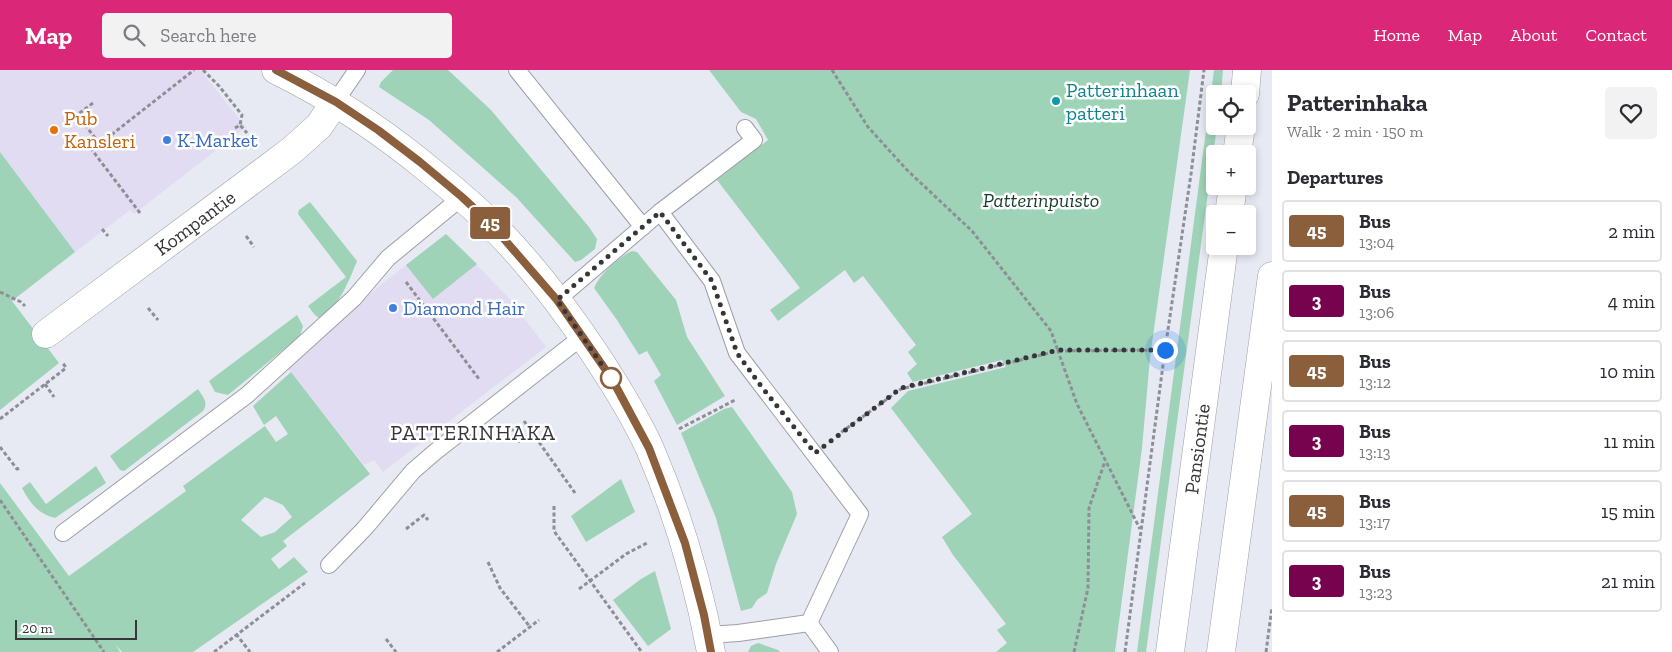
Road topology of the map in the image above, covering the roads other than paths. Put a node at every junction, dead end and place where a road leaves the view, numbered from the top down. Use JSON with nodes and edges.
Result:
{"nodes":[{"id":1,"x":276,"y":70,"type":"edge"},
{"id":2,"x":357,"y":70,"type":"edge"},
{"id":3,"x":517,"y":70,"type":"edge"},
{"id":4,"x":1247,"y":70,"type":"edge"},
{"id":5,"x":1246,"y":85,"type":"edge"},
{"id":6,"x":336,"y":102,"type":"junction"},
{"id":7,"x":745,"y":128,"type":"dead end"},
{"id":8,"x":462,"y":197,"type":"junction"},
{"id":9,"x":660,"y":212,"type":"junction"},
{"id":10,"x":643,"y":227,"type":"junction"},
{"id":11,"x":1223,"y":255,"type":"edge"},
{"id":12,"x":1272,"y":276,"type":"edge"},
{"id":13,"x":557,"y":300,"type":"junction"},
{"id":14,"x":46,"y":334,"type":"dead end"},
{"id":15,"x":583,"y":336,"type":"junction"},
{"id":16,"x":63,"y":533,"type":"dead end"},
{"id":17,"x":329,"y":565,"type":"road end"},
{"id":18,"x":809,"y":623,"type":"junction"},
{"id":19,"x":709,"y":644,"type":"edge"},
{"id":20,"x":830,"y":652,"type":"edge"},
{"id":21,"x":1170,"y":652,"type":"edge"},
{"id":22,"x":1221,"y":652,"type":"edge"}],
"edges":[{"from":1,"to":6,"type":"street"},
{"from":2,"to":6,"type":"lane"},
{"from":3,"to":10,"type":"lane"},
{"from":4,"to":5,"type":"street"},
{"from":6,"to":8,"type":"street"},
{"from":6,"to":14,"type":"street","name":"Kompantie"},
{"from":7,"to":9,"type":"lane"},
{"from":8,"to":13,"type":"street"},
{"from":8,"to":16,"type":"lane"},
{"from":9,"to":10,"type":"lane"},
{"from":9,"to":18,"type":"lane"},
{"from":10,"to":13,"type":"lane"},
{"from":11,"to":21,"type":"street","name":"Pansiontie"},
{"from":12,"to":22,"type":"street"},
{"from":13,"to":15,"type":"street"},
{"from":15,"to":17,"type":"lane"},
{"from":15,"to":19,"type":"street"},
{"from":18,"to":19,"type":"lane"},
{"from":18,"to":20,"type":"lane"}]}
